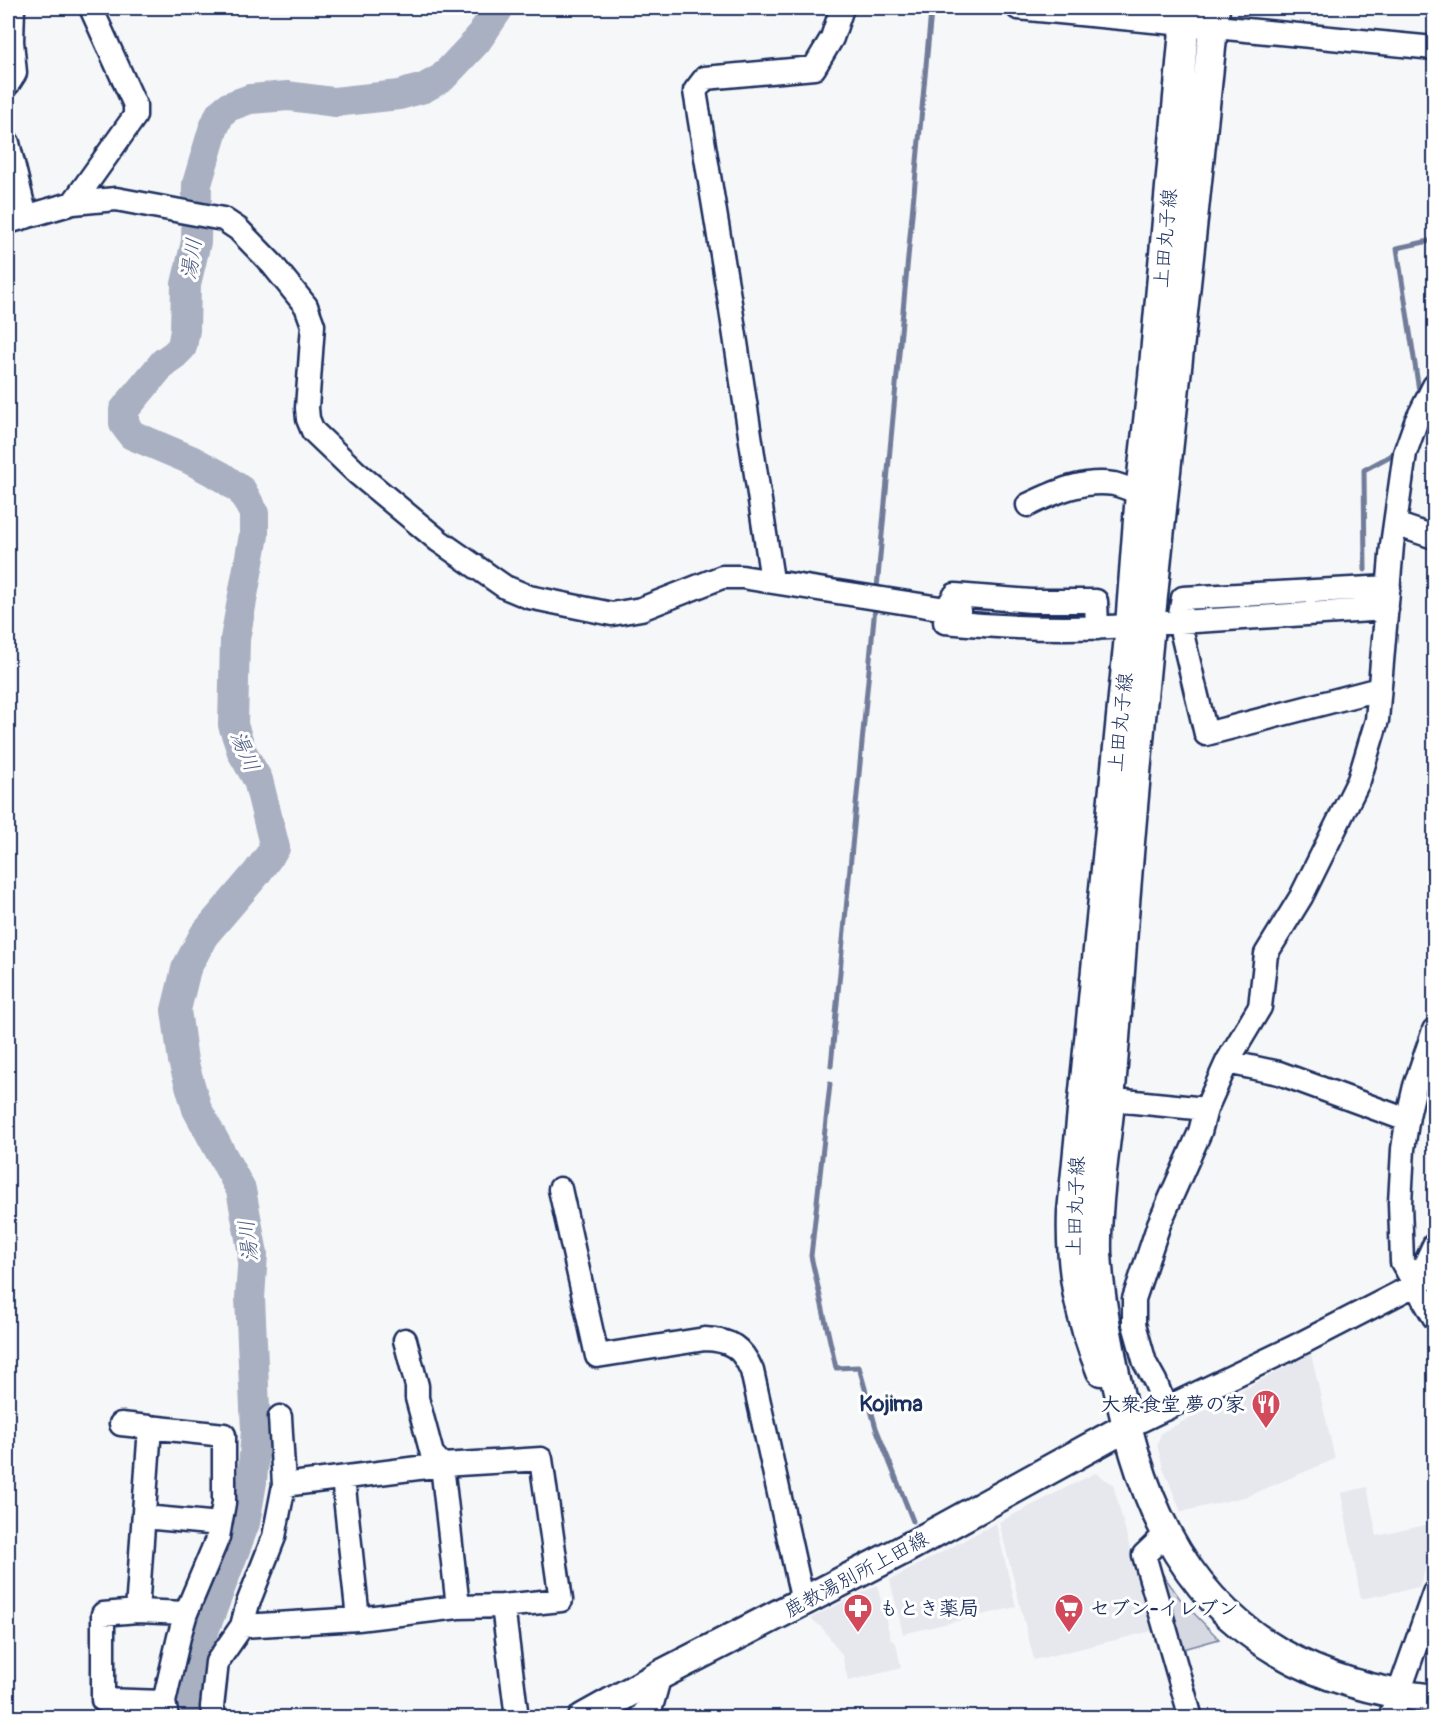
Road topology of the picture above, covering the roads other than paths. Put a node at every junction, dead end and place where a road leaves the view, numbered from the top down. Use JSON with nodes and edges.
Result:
{"nodes":[{"id":1,"x":13,"y":8,"type":"edge"},
{"id":2,"x":91,"y":8,"type":"edge"},
{"id":3,"x":842,"y":8,"type":"edge"},
{"id":4,"x":1018,"y":8,"type":"edge"},
{"id":5,"x":1185,"y":16,"type":"edge"},
{"id":6,"x":1214,"y":17,"type":"edge"},
{"id":7,"x":1434,"y":48,"type":"edge"},
{"id":8,"x":8,"y":84,"type":"edge"},
{"id":9,"x":8,"y":143,"type":"edge"},
{"id":10,"x":73,"y":203,"type":"junction"},
{"id":11,"x":17,"y":220,"type":"edge"},
{"id":12,"x":1434,"y":386,"type":"edge"},
{"id":13,"x":1140,"y":493,"type":"junction"},
{"id":14,"x":1028,"y":505,"type":"dead end"},
{"id":15,"x":1395,"y":524,"type":"junction"},
{"id":16,"x":1434,"y":537,"type":"edge"},
{"id":17,"x":772,"y":580,"type":"junction"},
{"id":18,"x":1388,"y":597,"type":"junction"},
{"id":19,"x":1202,"y":609,"type":"tunnel mouth"},
{"id":20,"x":1153,"y":624,"type":"junction"},
{"id":21,"x":1379,"y":689,"type":"junction"},
{"id":22,"x":1434,"y":1030,"type":"edge"},
{"id":23,"x":1227,"y":1062,"type":"junction"},
{"id":24,"x":1096,"y":1098,"type":"junction"},
{"id":25,"x":1206,"y":1109,"type":"junction"},
{"id":26,"x":1407,"y":1120,"type":"junction"},
{"id":27,"x":560,"y":1189,"type":"dead end"},
{"id":28,"x":1434,"y":1245,"type":"edge"},
{"id":29,"x":1425,"y":1280,"type":"edge"},
{"id":30,"x":1434,"y":1317,"type":"edge"},
{"id":31,"x":405,"y":1340,"type":"dead end"},
{"id":32,"x":1166,"y":1409,"type":"junction"},
{"id":33,"x":280,"y":1417,"type":"dead end"},
{"id":34,"x":121,"y":1424,"type":"dead end"},
{"id":35,"x":150,"y":1427,"type":"junction"},
{"id":36,"x":1127,"y":1427,"type":"junction"},
{"id":37,"x":442,"y":1465,"type":"junction"},
{"id":38,"x":343,"y":1478,"type":"junction"},
{"id":39,"x":284,"y":1485,"type":"junction"},
{"id":40,"x":144,"y":1517,"type":"junction"},
{"id":41,"x":220,"y":1524,"type":"junction"},
{"id":42,"x":1167,"y":1534,"type":"junction"},
{"id":43,"x":1434,"y":1593,"type":"edge"},
{"id":44,"x":803,"y":1602,"type":"junction"},
{"id":45,"x":503,"y":1606,"type":"junction"},
{"id":46,"x":458,"y":1607,"type":"junction"},
{"id":47,"x":137,"y":1611,"type":"junction"},
{"id":48,"x":186,"y":1613,"type":"junction"},
{"id":49,"x":358,"y":1619,"type":"junction"},
{"id":50,"x":242,"y":1626,"type":"junction"},
{"id":51,"x":660,"y":1675,"type":"junction"},
{"id":52,"x":1434,"y":1699,"type":"edge"},
{"id":53,"x":1393,"y":1706,"type":"edge"},
{"id":54,"x":166,"y":1710,"type":"edge"},
{"id":55,"x":215,"y":1718,"type":"edge"},
{"id":56,"x":517,"y":1718,"type":"edge"},
{"id":57,"x":583,"y":1718,"type":"edge"},
{"id":58,"x":640,"y":1718,"type":"edge"},
{"id":59,"x":1191,"y":1718,"type":"edge"}],
"edges":[{"from":1,"to":8,"type":"street"},
{"from":2,"to":10,"type":"street"},
{"from":3,"to":17,"type":"street"},
{"from":4,"to":5,"type":"street"},
{"from":5,"to":6,"type":"street"},
{"from":5,"to":13,"type":"main road","name":"上田丸子線"},
{"from":6,"to":7,"type":"street"},
{"from":6,"to":20,"type":"main road","name":"上田丸子線"},
{"from":9,"to":11,"type":"street"},
{"from":10,"to":11,"type":"street"},
{"from":10,"to":17,"type":"street"},
{"from":12,"to":15,"type":"street"},
{"from":13,"to":14,"type":"street"},
{"from":13,"to":20,"type":"main road","name":"上田丸子線"},
{"from":15,"to":16,"type":"street"},
{"from":15,"to":18,"type":"street"},
{"from":17,"to":20,"type":"street"},
{"from":18,"to":19,"type":"street"},
{"from":18,"to":20,"type":"street"},
{"from":18,"to":21,"type":"street"},
{"from":20,"to":21,"type":"street"},
{"from":20,"to":24,"type":"main road","name":"上田丸子線"},
{"from":21,"to":23,"type":"street"},
{"from":22,"to":26,"type":"street"},
{"from":23,"to":25,"type":"street"},
{"from":23,"to":26,"type":"street"},
{"from":24,"to":25,"type":"street"},
{"from":24,"to":36,"type":"main road","name":"上田丸子線"},
{"from":25,"to":32,"type":"street"},
{"from":26,"to":29,"type":"street"},
{"from":27,"to":44,"type":"street"},
{"from":28,"to":29,"type":"street"},
{"from":29,"to":30,"type":"street"},
{"from":29,"to":32,"type":"street"},
{"from":31,"to":37,"type":"street"},
{"from":32,"to":36,"type":"street"},
{"from":33,"to":39,"type":"street"},
{"from":34,"to":35,"type":"street"},
{"from":35,"to":40,"type":"street"},
{"from":35,"to":41,"type":"street"},
{"from":36,"to":42,"type":"main road","name":"上田丸子線"},
{"from":36,"to":44,"type":"main road","name":"鹿教湯別所上田線"},
{"from":37,"to":38,"type":"street"},
{"from":37,"to":45,"type":"street"},
{"from":37,"to":46,"type":"street"},
{"from":38,"to":39,"type":"street"},
{"from":38,"to":49,"type":"street"},
{"from":39,"to":50,"type":"street"},
{"from":40,"to":41,"type":"street"},
{"from":40,"to":47,"type":"street"},
{"from":41,"to":48,"type":"street"},
{"from":42,"to":53,"type":"main road","name":"上田丸子線"},
{"from":42,"to":59,"type":"street"},
{"from":43,"to":53,"type":"street"},
{"from":44,"to":51,"type":"main road","name":"鹿教湯別所上田線"},
{"from":45,"to":46,"type":"street"},
{"from":45,"to":56,"type":"street"},
{"from":46,"to":49,"type":"street"},
{"from":47,"to":48,"type":"street"},
{"from":47,"to":54,"type":"street"},
{"from":48,"to":54,"type":"street"},
{"from":49,"to":50,"type":"street"},
{"from":50,"to":55,"type":"street"},
{"from":51,"to":57,"type":"main road","name":"鹿教湯別所上田線"},
{"from":51,"to":58,"type":"street"},
{"from":52,"to":53,"type":"main road","name":"上田丸子線"}]}
